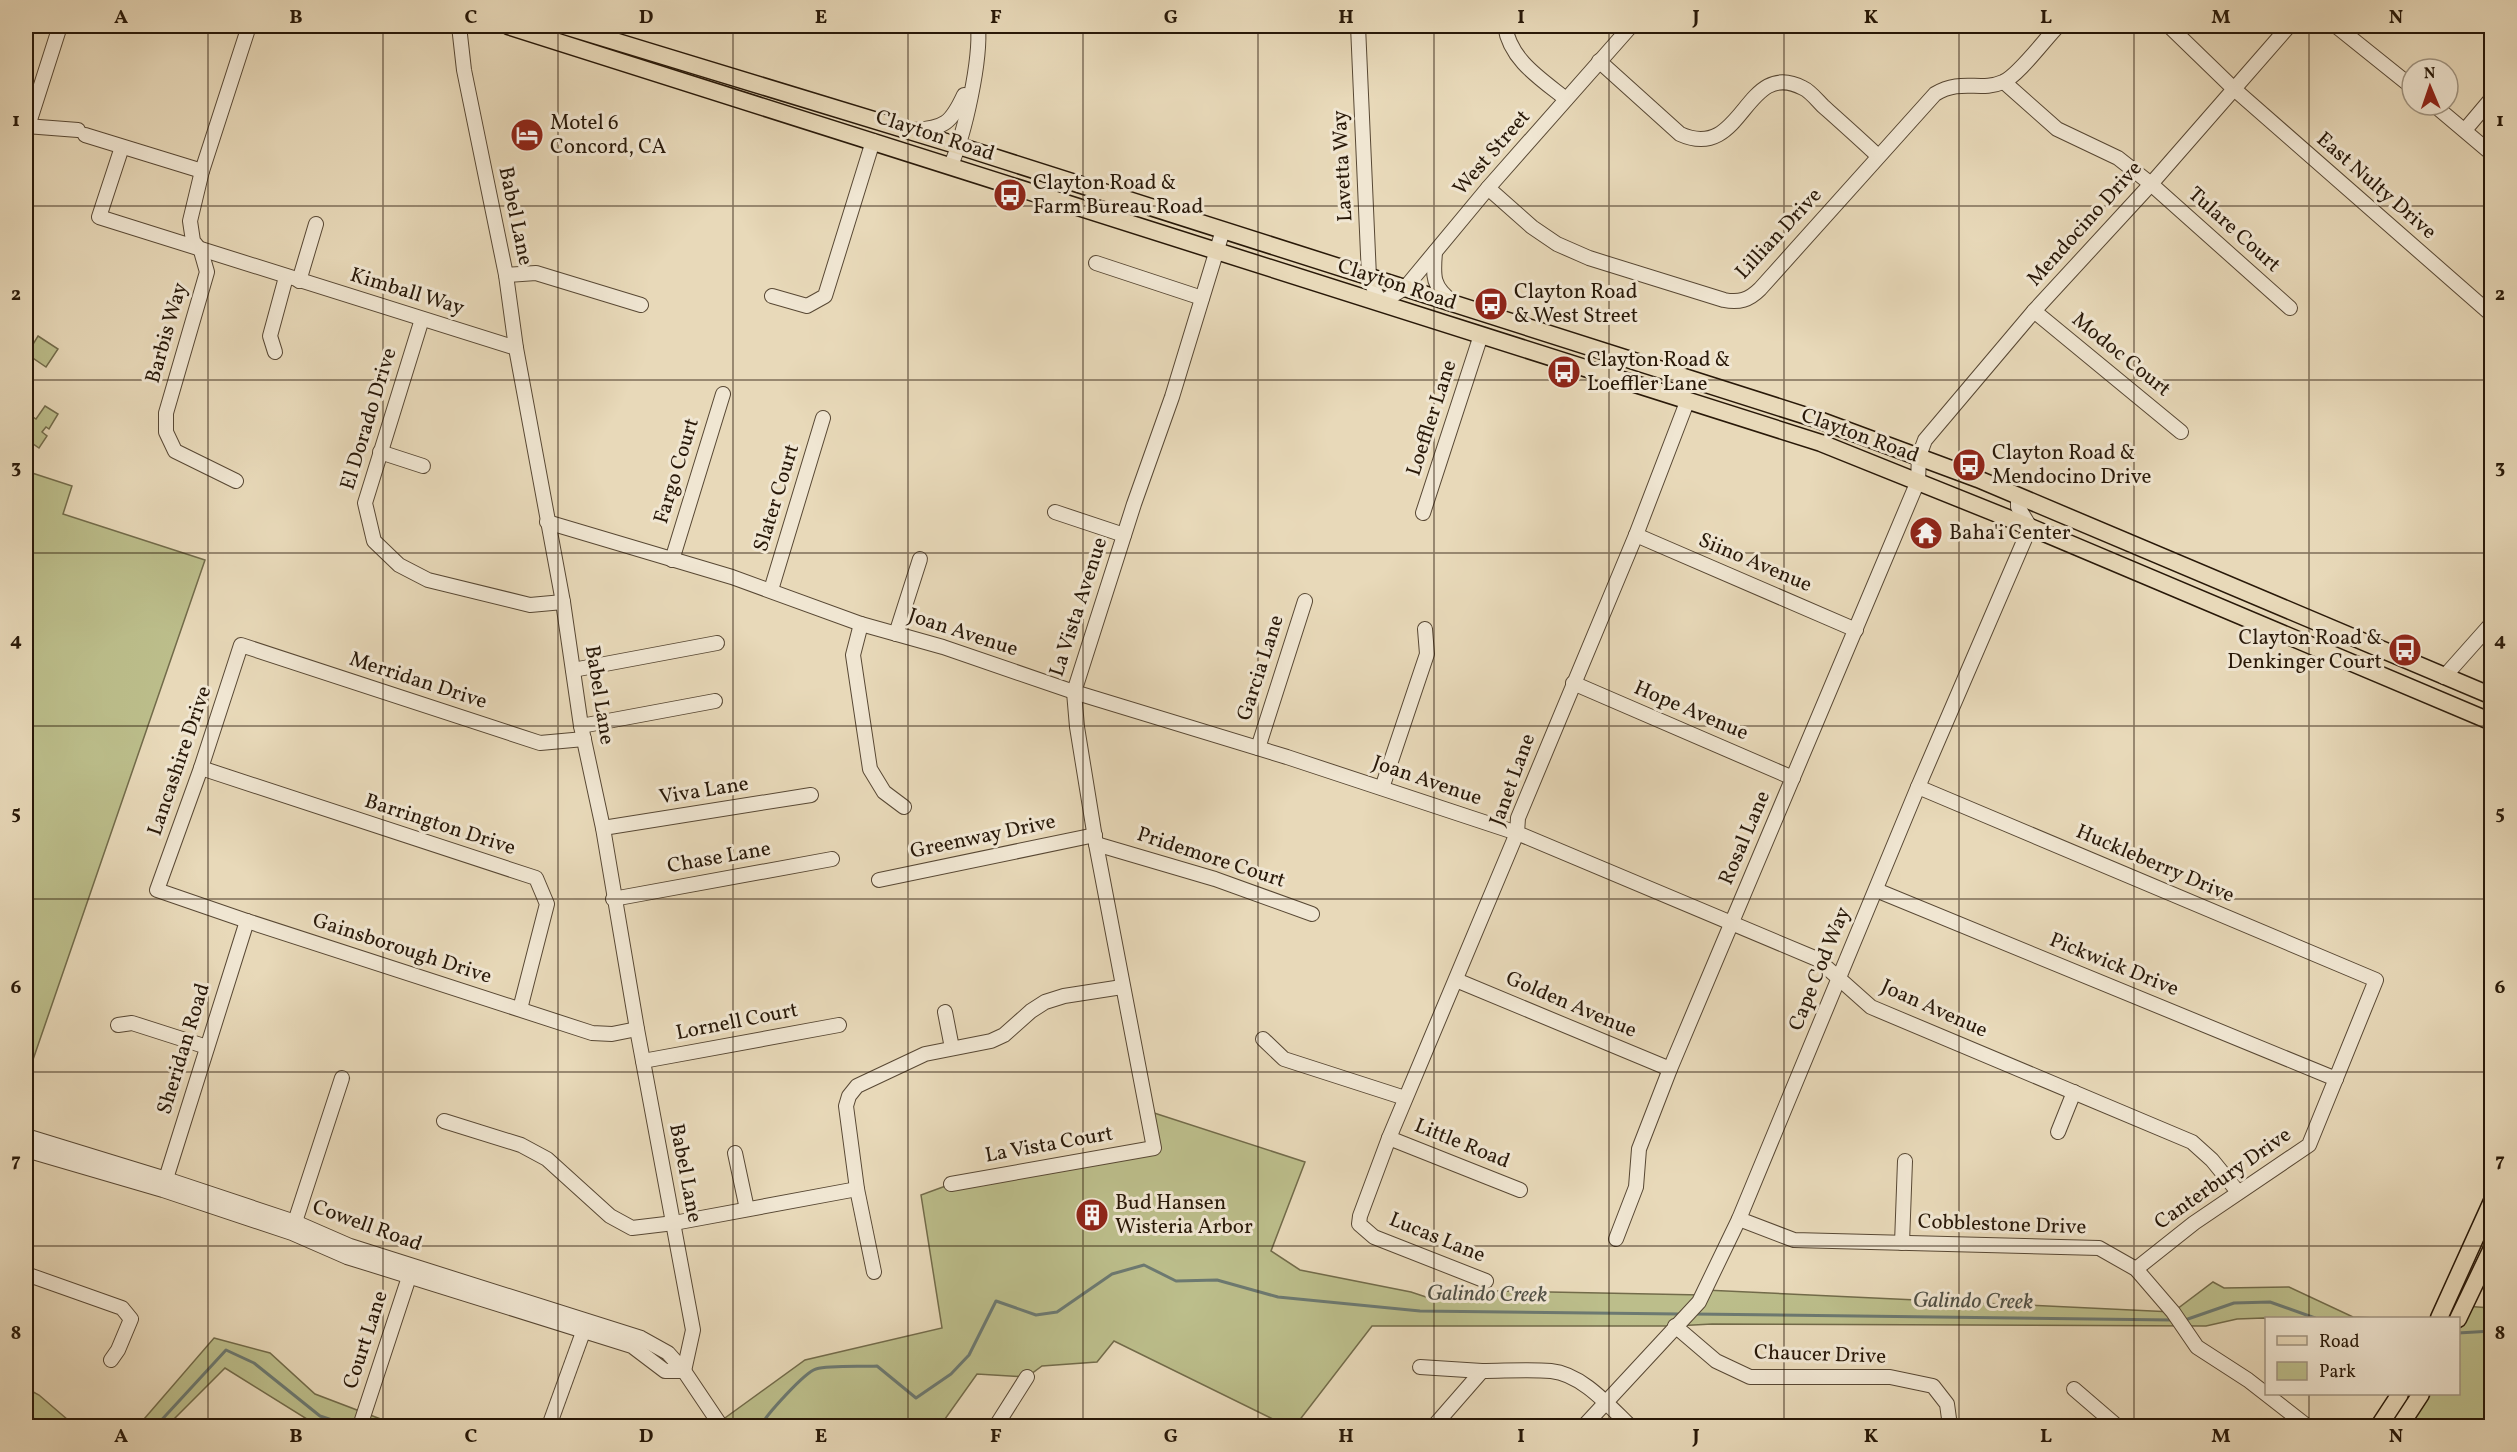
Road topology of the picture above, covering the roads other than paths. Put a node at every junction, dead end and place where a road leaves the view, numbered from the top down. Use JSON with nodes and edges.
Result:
{"nodes":[{"id":1,"x":60,"y":26,"type":"edge"},
{"id":2,"x":249,"y":26,"type":"edge"},
{"id":3,"x":459,"y":26,"type":"edge"},
{"id":4,"x":508,"y":26,"type":"edge"},
{"id":5,"x":566,"y":26,"type":"edge"},
{"id":6,"x":978,"y":26,"type":"edge"},
{"id":7,"x":1358,"y":26,"type":"edge"},
{"id":8,"x":1505,"y":26,"type":"edge"},
{"id":9,"x":1631,"y":26,"type":"edge"},
{"id":10,"x":2058,"y":26,"type":"edge"},
{"id":11,"x":2169,"y":26,"type":"edge"},
{"id":12,"x":2289,"y":26,"type":"edge"},
{"id":13,"x":2336,"y":26,"type":"edge"},
{"id":14,"x":1599,"y":61,"type":"junction"},
{"id":15,"x":974,"y":74,"type":"junction"},
{"id":16,"x":2400,"y":77,"type":"edge"},
{"id":17,"x":2004,"y":82,"type":"junction"},
{"id":18,"x":2233,"y":88,"type":"junction"},
{"id":19,"x":2492,"y":98,"type":"edge"},
{"id":20,"x":1566,"y":99,"type":"junction"},
{"id":21,"x":2448,"y":117,"type":"edge"},
{"id":22,"x":27,"y":126,"type":"edge"},
{"id":23,"x":908,"y":130,"type":"junction"},
{"id":24,"x":2464,"y":130,"type":"junction"},
{"id":25,"x":873,"y":141,"type":"junction"},
{"id":26,"x":959,"y":146,"type":"junction"},
{"id":27,"x":123,"y":147,"type":"junction"},
{"id":28,"x":2492,"y":154,"type":"edge"},
{"id":29,"x":1878,"y":156,"type":"junction"},
{"id":30,"x":951,"y":165,"type":"junction"},
{"id":31,"x":202,"y":171,"type":"junction"},
{"id":32,"x":2151,"y":184,"type":"junction"},
{"id":33,"x":1488,"y":188,"type":"junction"},
{"id":34,"x":316,"y":224,"type":"dead end"},
{"id":35,"x":1223,"y":230,"type":"junction"},
{"id":36,"x":201,"y":250,"type":"junction"},
{"id":37,"x":1216,"y":251,"type":"junction"},
{"id":38,"x":1368,"y":252,"type":"junction"},
{"id":39,"x":1435,"y":252,"type":"junction"},
{"id":40,"x":1096,"y":263,"type":"dead end"},
{"id":41,"x":1332,"y":265,"type":"junction"},
{"id":42,"x":506,"y":275,"type":"junction"},
{"id":43,"x":1369,"y":277,"type":"junction"},
{"id":44,"x":292,"y":279,"type":"junction"},
{"id":45,"x":1405,"y":288,"type":"junction"},
{"id":46,"x":772,"y":296,"type":"dead end"},
{"id":47,"x":1202,"y":298,"type":"junction"},
{"id":48,"x":1380,"y":303,"type":"junction"},
{"id":49,"x":1456,"y":304,"type":"junction"},
{"id":50,"x":641,"y":305,"type":"dead end"},
{"id":51,"x":2290,"y":308,"type":"dead end"},
{"id":52,"x":2034,"y":311,"type":"junction"},
{"id":53,"x":2492,"y":315,"type":"edge"},
{"id":54,"x":422,"y":319,"type":"junction"},
{"id":55,"x":1481,"y":335,"type":"junction"},
{"id":56,"x":516,"y":348,"type":"junction"},
{"id":57,"x":275,"y":352,"type":"dead end"},
{"id":58,"x":723,"y":394,"type":"dead end"},
{"id":59,"x":1687,"y":402,"type":"junction"},
{"id":60,"x":824,"y":418,"type":"dead end"},
{"id":61,"x":2181,"y":432,"type":"dead end"},
{"id":62,"x":380,"y":452,"type":"junction"},
{"id":63,"x":1919,"y":456,"type":"junction"},
{"id":64,"x":423,"y":466,"type":"dead end"},
{"id":65,"x":236,"y":481,"type":"dead end"},
{"id":66,"x":1918,"y":481,"type":"junction"},
{"id":67,"x":2018,"y":496,"type":"junction"},
{"id":68,"x":1055,"y":512,"type":"dead end"},
{"id":69,"x":1423,"y":513,"type":"dead end"},
{"id":70,"x":547,"y":522,"type":"junction"},
{"id":71,"x":2030,"y":527,"type":"junction"},
{"id":72,"x":1124,"y":535,"type":"junction"},
{"id":73,"x":1636,"y":535,"type":"junction"},
{"id":74,"x":920,"y":559,"type":"dead end"},
{"id":75,"x":672,"y":560,"type":"junction"},
{"id":76,"x":771,"y":590,"type":"junction"},
{"id":77,"x":1305,"y":601,"type":"dead end"},
{"id":78,"x":563,"y":602,"type":"junction"},
{"id":79,"x":2492,"y":623,"type":"edge"},
{"id":80,"x":861,"y":624,"type":"junction"},
{"id":81,"x":1425,"y":629,"type":"dead end"},
{"id":82,"x":1856,"y":630,"type":"junction"},
{"id":83,"x":896,"y":634,"type":"junction"},
{"id":84,"x":717,"y":643,"type":"dead end"},
{"id":85,"x":241,"y":645,"type":"joint"},
{"id":86,"x":2330,"y":654,"type":"junction"},
{"id":87,"x":573,"y":670,"type":"junction"},
{"id":88,"x":2444,"y":677,"type":"junction"},
{"id":89,"x":1573,"y":683,"type":"junction"},
{"id":90,"x":1074,"y":692,"type":"junction"},
{"id":91,"x":2492,"y":696,"type":"edge"},
{"id":92,"x":715,"y":701,"type":"dead end"},
{"id":93,"x":2492,"y":722,"type":"edge"},
{"id":94,"x":582,"y":733,"type":"junction"},
{"id":95,"x":1258,"y":748,"type":"junction"},
{"id":96,"x":201,"y":768,"type":"junction"},
{"id":97,"x":1793,"y":778,"type":"junction"},
{"id":98,"x":1918,"y":787,"type":"junction"},
{"id":99,"x":1382,"y":788,"type":"junction"},
{"id":100,"x":811,"y":795,"type":"dead end"},
{"id":101,"x":903,"y":807,"type":"dead end"},
{"id":102,"x":603,"y":828,"type":"junction"},
{"id":103,"x":1516,"y":833,"type":"junction"},
{"id":104,"x":1096,"y":839,"type":"junction"},
{"id":105,"x":832,"y":859,"type":"dead end"},
{"id":106,"x":879,"y":880,"type":"dead end"},
{"id":107,"x":158,"y":890,"type":"joint"},
{"id":108,"x":1876,"y":890,"type":"junction"},
{"id":109,"x":613,"y":898,"type":"junction"},
{"id":110,"x":1312,"y":914,"type":"dead end"},
{"id":111,"x":247,"y":921,"type":"junction"},
{"id":112,"x":1732,"y":924,"type":"junction"},
{"id":113,"x":1456,"y":980,"type":"junction"},
{"id":114,"x":2376,"y":980,"type":"joint"},
{"id":115,"x":1839,"y":981,"type":"junction"},
{"id":116,"x":1122,"y":987,"type":"junction"},
{"id":117,"x":520,"y":1009,"type":"junction"},
{"id":118,"x":945,"y":1012,"type":"dead end"},
{"id":119,"x":118,"y":1025,"type":"dead end"},
{"id":120,"x":839,"y":1025,"type":"dead end"},
{"id":121,"x":637,"y":1029,"type":"junction"},
{"id":122,"x":1263,"y":1039,"type":"dead end"},
{"id":123,"x":207,"y":1047,"type":"junction"},
{"id":124,"x":952,"y":1048,"type":"junction"},
{"id":125,"x":643,"y":1061,"type":"junction"},
{"id":126,"x":1671,"y":1069,"type":"junction"},
{"id":127,"x":342,"y":1078,"type":"dead end"},
{"id":128,"x":2336,"y":1079,"type":"junction"},
{"id":129,"x":2074,"y":1092,"type":"junction"},
{"id":130,"x":1405,"y":1098,"type":"junction"},
{"id":131,"x":444,"y":1121,"type":"dead end"},
{"id":132,"x":2058,"y":1132,"type":"dead end"},
{"id":133,"x":1389,"y":1138,"type":"junction"},
{"id":134,"x":26,"y":1143,"type":"edge"},
{"id":135,"x":1154,"y":1148,"type":"joint"},
{"id":136,"x":735,"y":1153,"type":"dead end"},
{"id":137,"x":1905,"y":1161,"type":"dead end"},
{"id":138,"x":164,"y":1184,"type":"junction"},
{"id":139,"x":951,"y":1184,"type":"dead end"},
{"id":140,"x":857,"y":1189,"type":"junction"},
{"id":141,"x":1520,"y":1190,"type":"dead end"},
{"id":142,"x":2238,"y":1192,"type":"junction"},
{"id":143,"x":2492,"y":1201,"type":"edge"},
{"id":144,"x":747,"y":1209,"type":"junction"},
{"id":145,"x":1739,"y":1219,"type":"junction"},
{"id":146,"x":674,"y":1223,"type":"junction"},
{"id":147,"x":294,"y":1227,"type":"junction"},
{"id":148,"x":1617,"y":1239,"type":"dead end"},
{"id":149,"x":2484,"y":1241,"type":"edge"},
{"id":150,"x":1902,"y":1243,"type":"junction"},
{"id":151,"x":2492,"y":1248,"type":"edge"},
{"id":152,"x":2136,"y":1269,"type":"junction"},
{"id":153,"x":411,"y":1272,"type":"junction"},
{"id":154,"x":874,"y":1272,"type":"dead end"},
{"id":155,"x":26,"y":1274,"type":"edge"},
{"id":156,"x":1486,"y":1281,"type":"dead end"},
{"id":157,"x":2440,"y":1317,"type":"edge"},
{"id":158,"x":2459,"y":1317,"type":"edge"},
{"id":159,"x":585,"y":1326,"type":"junction"},
{"id":160,"x":1675,"y":1326,"type":"junction"},
{"id":161,"x":111,"y":1360,"type":"dead end"},
{"id":162,"x":1420,"y":1367,"type":"dead end"},
{"id":163,"x":684,"y":1371,"type":"junction"},
{"id":164,"x":1482,"y":1371,"type":"junction"},
{"id":165,"x":1027,"y":1377,"type":"dead end"},
{"id":166,"x":2074,"y":1389,"type":"dead end"},
{"id":167,"x":2265,"y":1394,"type":"edge"},
{"id":168,"x":2266,"y":1395,"type":"edge"},
{"id":169,"x":2399,"y":1395,"type":"edge"},
{"id":170,"x":2420,"y":1395,"type":"edge"},
{"id":171,"x":1605,"y":1403,"type":"junction"},
{"id":172,"x":362,"y":1420,"type":"edge"},
{"id":173,"x":2302,"y":1425,"type":"edge"},
{"id":174,"x":549,"y":1426,"type":"edge"},
{"id":175,"x":721,"y":1426,"type":"edge"},
{"id":176,"x":996,"y":1426,"type":"edge"},
{"id":177,"x":1434,"y":1426,"type":"edge"},
{"id":178,"x":1584,"y":1426,"type":"edge"},
{"id":179,"x":1630,"y":1426,"type":"edge"},
{"id":180,"x":1950,"y":1426,"type":"edge"},
{"id":181,"x":2117,"y":1426,"type":"edge"},
{"id":182,"x":2379,"y":1426,"type":"edge"},
{"id":183,"x":2400,"y":1426,"type":"edge"}],
"edges":[{"from":1,"to":22,"type":"street"},
{"from":2,"to":31,"type":"street","name":"Barbis Way"},
{"from":3,"to":42,"type":"street","name":"Babel Lane"},
{"from":4,"to":25,"type":"main road","name":"Clayton Road"},
{"from":5,"to":23,"type":"main road","name":"Clayton Road"},
{"from":6,"to":15,"type":"street"},
{"from":7,"to":38,"type":"street","name":"Lavetta Way"},
{"from":8,"to":20,"type":"street"},
{"from":9,"to":14,"type":"street","name":"West Street"},
{"from":10,"to":17,"type":"street"},
{"from":11,"to":18,"type":"street","name":"East Nulty Drive"},
{"from":12,"to":18,"type":"street","name":"Mendocino Drive"},
{"from":13,"to":16,"type":"street"},
{"from":14,"to":20,"type":"street","name":"West Street"},
{"from":14,"to":29,"type":"street"},
{"from":15,"to":23,"type":"street"},
{"from":15,"to":26,"type":"street"},
{"from":17,"to":29,"type":"street","name":"Lillian Drive"},
{"from":17,"to":32,"type":"street","name":"Tulare Court"},
{"from":18,"to":32,"type":"street","name":"Mendocino Drive"},
{"from":18,"to":53,"type":"street","name":"East Nulty Drive"},
{"from":19,"to":24,"type":"street"},
{"from":20,"to":33,"type":"street","name":"West Street"},
{"from":21,"to":24,"type":"street"},
{"from":22,"to":27,"type":"street"},
{"from":23,"to":26,"type":"main road","name":"Clayton Road"},
{"from":24,"to":28,"type":"street"},
{"from":25,"to":30,"type":"main road","name":"Clayton Road"},
{"from":25,"to":46,"type":"street"},
{"from":26,"to":30,"type":"street"},
{"from":26,"to":35,"type":"main road","name":"Clayton Road"},
{"from":27,"to":31,"type":"street"},
{"from":27,"to":36,"type":"street","name":"Kimball Way"},
{"from":29,"to":33,"type":"street","name":"Lillian Drive"},
{"from":30,"to":37,"type":"main road","name":"Clayton Road"},
{"from":31,"to":36,"type":"street","name":"Barbis Way"},
{"from":32,"to":51,"type":"street","name":"Tulare Court"},
{"from":32,"to":52,"type":"street","name":"Mendocino Drive"},
{"from":33,"to":39,"type":"street","name":"West Street"},
{"from":34,"to":44,"type":"street"},
{"from":35,"to":37,"type":"street","name":"La Vista Avenue"},
{"from":35,"to":41,"type":"main road","name":"Clayton Road"},
{"from":36,"to":44,"type":"street","name":"Kimball Way"},
{"from":36,"to":65,"type":"street","name":"Barbis Way"},
{"from":37,"to":47,"type":"street","name":"La Vista Avenue"},
{"from":37,"to":48,"type":"main road","name":"Clayton Road"},
{"from":38,"to":41,"type":"street"},
{"from":38,"to":43,"type":"street","name":"Lavetta Way"},
{"from":39,"to":45,"type":"street","name":"West Street"},
{"from":39,"to":49,"type":"street"},
{"from":40,"to":47,"type":"street"},
{"from":41,"to":43,"type":"main road","name":"Clayton Road"},
{"from":42,"to":50,"type":"street"},
{"from":42,"to":56,"type":"street","name":"Babel Lane"},
{"from":43,"to":45,"type":"main road","name":"Clayton Road"},
{"from":43,"to":48,"type":"street","name":"Lavetta Way"},
{"from":44,"to":54,"type":"street","name":"Kimball Way"},
{"from":44,"to":57,"type":"street"},
{"from":45,"to":48,"type":"street","name":"West Street"},
{"from":45,"to":49,"type":"main road","name":"Clayton Road"},
{"from":47,"to":72,"type":"street","name":"La Vista Avenue"},
{"from":48,"to":55,"type":"main road","name":"Clayton Road"},
{"from":49,"to":63,"type":"main road","name":"Clayton Road"},
{"from":52,"to":61,"type":"street","name":"Modoc Court"},
{"from":52,"to":63,"type":"street","name":"Mendocino Drive"},
{"from":54,"to":56,"type":"street","name":"Kimball Way"},
{"from":54,"to":62,"type":"street","name":"El Dorado Drive"},
{"from":55,"to":59,"type":"main road","name":"Clayton Road"},
{"from":55,"to":69,"type":"street","name":"Loeffler Lane"},
{"from":56,"to":70,"type":"street","name":"Babel Lane"},
{"from":58,"to":75,"type":"street","name":"Fargo Court"},
{"from":59,"to":66,"type":"main road","name":"Clayton Road"},
{"from":59,"to":73,"type":"street","name":"Janet Lane"},
{"from":60,"to":76,"type":"street","name":"Slater Court"},
{"from":62,"to":64,"type":"street"},
{"from":62,"to":78,"type":"street","name":"El Dorado Drive"},
{"from":63,"to":66,"type":"street","name":"Rosal Lane"},
{"from":63,"to":67,"type":"main road","name":"Clayton Road"},
{"from":66,"to":71,"type":"main road","name":"Clayton Road"},
{"from":66,"to":82,"type":"street","name":"Rosal Lane"},
{"from":67,"to":71,"type":"street"},
{"from":67,"to":88,"type":"main road","name":"Clayton Road"},
{"from":68,"to":72,"type":"street"},
{"from":70,"to":75,"type":"street","name":"Joan Avenue"},
{"from":70,"to":78,"type":"street","name":"Babel Lane"},
{"from":71,"to":86,"type":"main road","name":"Clayton Road"},
{"from":71,"to":98,"type":"street","name":"Cape Cod Way"},
{"from":72,"to":90,"type":"street","name":"La Vista Avenue"},
{"from":73,"to":82,"type":"street","name":"Siino Avenue"},
{"from":73,"to":89,"type":"street","name":"Janet Lane"},
{"from":74,"to":83,"type":"street"},
{"from":75,"to":76,"type":"street","name":"Joan Avenue"},
{"from":76,"to":80,"type":"street","name":"Joan Avenue"},
{"from":77,"to":95,"type":"street","name":"Garcia Lane"},
{"from":78,"to":87,"type":"street","name":"Babel Lane"},
{"from":79,"to":88,"type":"street"},
{"from":80,"to":83,"type":"street","name":"Joan Avenue"},
{"from":80,"to":101,"type":"street"},
{"from":81,"to":99,"type":"street"},
{"from":82,"to":97,"type":"street","name":"Rosal Lane"},
{"from":83,"to":90,"type":"street","name":"Joan Avenue"},
{"from":84,"to":87,"type":"street"},
{"from":85,"to":94,"type":"street","name":"Merridan Drive"},
{"from":85,"to":96,"type":"street","name":"Lancashire Drive"},
{"from":86,"to":88,"type":"main road"},
{"from":86,"to":93,"type":"main road","name":"Clayton Road"},
{"from":87,"to":94,"type":"street","name":"Babel Lane"},
{"from":88,"to":91,"type":"main road","name":"Clayton Road"},
{"from":89,"to":97,"type":"street","name":"Hope Avenue"},
{"from":89,"to":103,"type":"street","name":"Janet Lane"},
{"from":90,"to":95,"type":"street","name":"Joan Avenue"},
{"from":90,"to":104,"type":"street","name":"La Vista Avenue"},
{"from":92,"to":94,"type":"street"},
{"from":94,"to":102,"type":"street","name":"Babel Lane"},
{"from":95,"to":99,"type":"street","name":"Joan Avenue"},
{"from":96,"to":107,"type":"street","name":"Lancashire Drive"},
{"from":96,"to":117,"type":"street","name":"Barrington Drive"},
{"from":97,"to":112,"type":"street","name":"Rosal Lane"},
{"from":98,"to":108,"type":"street","name":"Cape Cod Way"},
{"from":98,"to":114,"type":"street","name":"Huckleberry Drive"},
{"from":99,"to":103,"type":"street","name":"Joan Avenue"},
{"from":100,"to":102,"type":"street","name":"Viva Lane"},
{"from":102,"to":109,"type":"street","name":"Babel Lane"},
{"from":103,"to":112,"type":"street","name":"Joan Avenue"},
{"from":103,"to":113,"type":"street","name":"Janet Lane"},
{"from":104,"to":106,"type":"street","name":"Greenway Drive"},
{"from":104,"to":110,"type":"street","name":"Pridemore Court"},
{"from":104,"to":116,"type":"street","name":"La Vista Avenue"},
{"from":105,"to":109,"type":"street","name":"Chase Lane"},
{"from":107,"to":111,"type":"street","name":"Gainsborough Drive"},
{"from":108,"to":115,"type":"street","name":"Cape Cod Way"},
{"from":108,"to":128,"type":"street","name":"Pickwick Drive"},
{"from":109,"to":121,"type":"street","name":"Babel Lane"},
{"from":111,"to":117,"type":"street","name":"Gainsborough Drive"},
{"from":111,"to":123,"type":"street","name":"Sheridan Road"},
{"from":112,"to":115,"type":"street","name":"Joan Avenue"},
{"from":112,"to":126,"type":"street","name":"Rosal Lane"},
{"from":113,"to":126,"type":"street","name":"Golden Avenue"},
{"from":113,"to":130,"type":"street","name":"Janet Lane"},
{"from":114,"to":128,"type":"street","name":"Canterbury Drive"},
{"from":115,"to":129,"type":"street","name":"Joan Avenue"},
{"from":115,"to":145,"type":"street","name":"Cape Cod Way"},
{"from":116,"to":124,"type":"street"},
{"from":116,"to":135,"type":"street","name":"La Vista Avenue"},
{"from":117,"to":121,"type":"street","name":"Gainsborough Drive"},
{"from":118,"to":124,"type":"street"},
{"from":119,"to":123,"type":"street"},
{"from":120,"to":125,"type":"street","name":"Lornell Court"},
{"from":121,"to":125,"type":"street","name":"Babel Lane"},
{"from":122,"to":130,"type":"street"},
{"from":123,"to":138,"type":"street","name":"Sheridan Road"},
{"from":124,"to":140,"type":"street"},
{"from":125,"to":146,"type":"street","name":"Babel Lane"},
{"from":126,"to":148,"type":"street","name":"Rosal Lane"},
{"from":127,"to":147,"type":"street"},
{"from":128,"to":142,"type":"street","name":"Canterbury Drive"},
{"from":129,"to":132,"type":"street"},
{"from":129,"to":142,"type":"street","name":"Joan Avenue"},
{"from":130,"to":133,"type":"street","name":"Janet Lane"},
{"from":131,"to":146,"type":"street"},
{"from":133,"to":141,"type":"street","name":"Little Road"},
{"from":133,"to":156,"type":"street","name":"Lucas Lane"},
{"from":134,"to":138,"type":"street","name":"Cowell Road"},
{"from":135,"to":139,"type":"street","name":"La Vista Court"},
{"from":136,"to":144,"type":"street"},
{"from":137,"to":150,"type":"street"},
{"from":138,"to":147,"type":"street","name":"Cowell Road"},
{"from":140,"to":144,"type":"street"},
{"from":140,"to":154,"type":"street"},
{"from":142,"to":152,"type":"street","name":"Canterbury Drive"},
{"from":143,"to":149,"type":"main road"},
{"from":144,"to":146,"type":"street"},
{"from":145,"to":150,"type":"street","name":"Cobblestone Drive"},
{"from":145,"to":160,"type":"street","name":"Cape Cod Way"},
{"from":146,"to":163,"type":"street","name":"Babel Lane"},
{"from":147,"to":153,"type":"street","name":"Cowell Road"},
{"from":149,"to":157,"type":"main road"},
{"from":150,"to":152,"type":"street","name":"Cobblestone Drive"},
{"from":151,"to":158,"type":"main road"},
{"from":152,"to":167,"type":"street","name":"Cobblestone Drive"},
{"from":153,"to":159,"type":"street","name":"Cowell Road"},
{"from":153,"to":172,"type":"street","name":"Court Lane"},
{"from":155,"to":161,"type":"street"},
{"from":159,"to":163,"type":"street","name":"Cowell Road"},
{"from":159,"to":174,"type":"street"},
{"from":160,"to":171,"type":"street","name":"Cape Cod Way"},
{"from":160,"to":180,"type":"street","name":"Chaucer Drive"},
{"from":162,"to":164,"type":"street"},
{"from":163,"to":175,"type":"street"},
{"from":164,"to":171,"type":"street"},
{"from":164,"to":177,"type":"street"},
{"from":165,"to":176,"type":"street"},
{"from":166,"to":181,"type":"street"},
{"from":168,"to":173,"type":"street","name":"Cobblestone Drive"},
{"from":169,"to":182,"type":"main road"},
{"from":170,"to":183,"type":"main road"},
{"from":171,"to":178,"type":"street","name":"Cape Cod Way"},
{"from":171,"to":179,"type":"street"}]}
